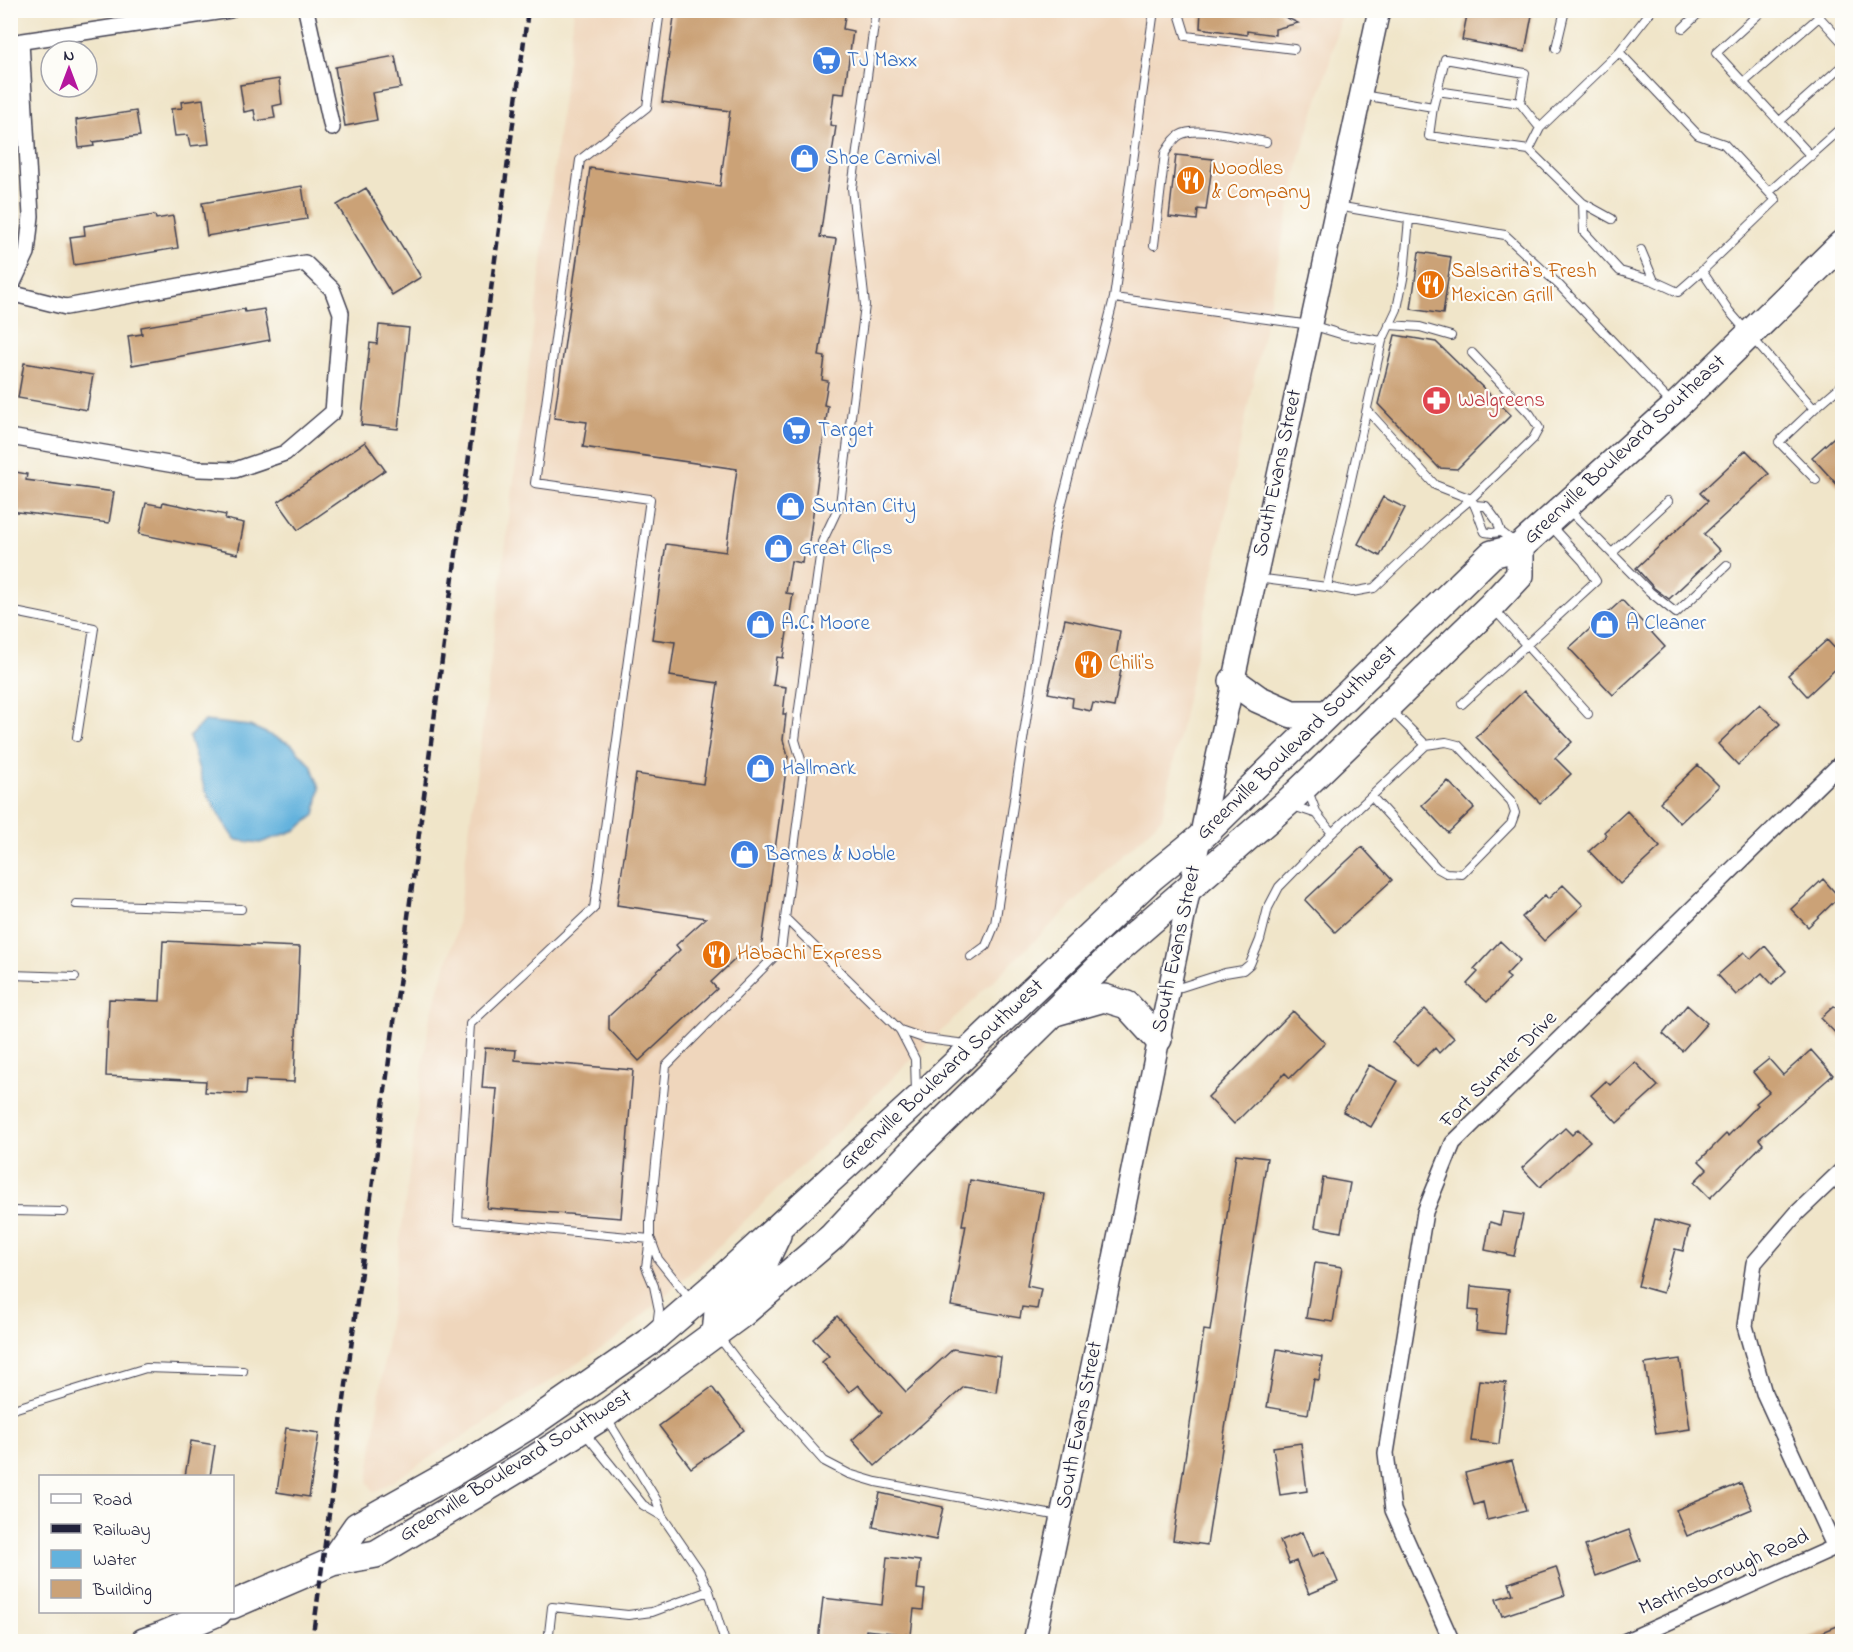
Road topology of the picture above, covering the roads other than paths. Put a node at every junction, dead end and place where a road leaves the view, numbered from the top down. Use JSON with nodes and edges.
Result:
{"nodes":[{"id":1,"x":230,"y":10,"type":"edge"},
{"id":2,"x":306,"y":10,"type":"edge"},
{"id":3,"x":660,"y":10,"type":"edge"},
{"id":4,"x":876,"y":10,"type":"edge"},
{"id":5,"x":1154,"y":10,"type":"edge"},
{"id":6,"x":1178,"y":10,"type":"edge"},
{"id":7,"x":1379,"y":10,"type":"edge"},
{"id":8,"x":1565,"y":10,"type":"edge"},
{"id":9,"x":1652,"y":10,"type":"edge"},
{"id":10,"x":1702,"y":10,"type":"edge"},
{"id":11,"x":1763,"y":10,"type":"edge"},
{"id":12,"x":1816,"y":14,"type":"edge"},
{"id":13,"x":1683,"y":28,"type":"dead end"},
{"id":14,"x":16,"y":42,"type":"edge"},
{"id":15,"x":1842,"y":42,"type":"edge"},
{"id":16,"x":1556,"y":48,"type":"dead end"},
{"id":17,"x":1294,"y":50,"type":"dead end"},
{"id":18,"x":1619,"y":52,"type":"junction"},
{"id":19,"x":1842,"y":66,"type":"edge"},
{"id":20,"x":1744,"y":82,"type":"junction"},
{"id":21,"x":1437,"y":91,"type":"junction"},
{"id":22,"x":1360,"y":94,"type":"junction"},
{"id":23,"x":1520,"y":103,"type":"junction"},
{"id":24,"x":1433,"y":107,"type":"junction"},
{"id":25,"x":1780,"y":121,"type":"junction"},
{"id":26,"x":332,"y":128,"type":"dead end"},
{"id":27,"x":1540,"y":128,"type":"junction"},
{"id":28,"x":1842,"y":128,"type":"edge"},
{"id":29,"x":1266,"y":142,"type":"dead end"},
{"id":30,"x":1529,"y":150,"type":"junction"},
{"id":31,"x":1811,"y":156,"type":"junction"},
{"id":32,"x":1769,"y":192,"type":"junction"},
{"id":33,"x":1583,"y":203,"type":"junction"},
{"id":34,"x":1336,"y":206,"type":"junction"},
{"id":35,"x":1409,"y":219,"type":"junction"},
{"id":36,"x":1612,"y":219,"type":"dead end"},
{"id":37,"x":1842,"y":244,"type":"edge"},
{"id":38,"x":1154,"y":245,"type":"dead end"},
{"id":39,"x":1641,"y":250,"type":"dead end"},
{"id":40,"x":1702,"y":272,"type":"junction"},
{"id":41,"x":1654,"y":281,"type":"junction"},
{"id":42,"x":10,"y":291,"type":"edge"},
{"id":43,"x":1114,"y":298,"type":"junction"},
{"id":44,"x":1311,"y":325,"type":"junction"},
{"id":45,"x":1389,"y":325,"type":"junction"},
{"id":46,"x":1749,"y":333,"type":"junction"},
{"id":47,"x":1451,"y":336,"type":"dead end"},
{"id":48,"x":1382,"y":341,"type":"junction"},
{"id":49,"x":1472,"y":353,"type":"dead end"},
{"id":50,"x":1842,"y":385,"type":"edge"},
{"id":51,"x":1675,"y":407,"type":"junction"},
{"id":52,"x":1814,"y":409,"type":"junction"},
{"id":53,"x":1368,"y":411,"type":"junction"},
{"id":54,"x":10,"y":436,"type":"edge"},
{"id":55,"x":1816,"y":480,"type":"dead end"},
{"id":56,"x":1668,"y":501,"type":"dead end"},
{"id":57,"x":1473,"y":502,"type":"junction"},
{"id":58,"x":1556,"y":514,"type":"junction"},
{"id":59,"x":1510,"y":539,"type":"junction"},
{"id":60,"x":1612,"y":553,"type":"junction"},
{"id":61,"x":1727,"y":565,"type":"dead end"},
{"id":62,"x":1256,"y":578,"type":"junction"},
{"id":63,"x":1327,"y":587,"type":"junction"},
{"id":64,"x":1491,"y":606,"type":"junction"},
{"id":65,"x":10,"y":611,"type":"edge"},
{"id":66,"x":1526,"y":646,"type":"junction"},
{"id":67,"x":1233,"y":681,"type":"junction"},
{"id":68,"x":1462,"y":704,"type":"dead end"},
{"id":69,"x":1387,"y":706,"type":"junction"},
{"id":70,"x":1327,"y":714,"type":"junction"},
{"id":71,"x":1588,"y":714,"type":"dead end"},
{"id":72,"x":77,"y":737,"type":"dead end"},
{"id":73,"x":1426,"y":745,"type":"junction"},
{"id":74,"x":1842,"y":762,"type":"edge"},
{"id":75,"x":1296,"y":794,"type":"junction"},
{"id":76,"x":1372,"y":797,"type":"junction"},
{"id":77,"x":1317,"y":814,"type":"junction"},
{"id":78,"x":1332,"y":833,"type":"junction"},
{"id":79,"x":1201,"y":837,"type":"junction"},
{"id":80,"x":1192,"y":885,"type":"junction"},
{"id":81,"x":76,"y":904,"type":"dead end"},
{"id":82,"x":241,"y":909,"type":"dead end"},
{"id":83,"x":786,"y":918,"type":"junction"},
{"id":84,"x":971,"y":957,"type":"dead end"},
{"id":85,"x":10,"y":975,"type":"edge"},
{"id":86,"x":75,"y":977,"type":"dead end"},
{"id":87,"x":1168,"y":991,"type":"junction"},
{"id":88,"x":1051,"y":1014,"type":"junction"},
{"id":89,"x":900,"y":1030,"type":"junction"},
{"id":90,"x":1158,"y":1039,"type":"junction"},
{"id":91,"x":976,"y":1045,"type":"junction"},
{"id":92,"x":917,"y":1100,"type":"junction"},
{"id":93,"x":1842,"y":1170,"type":"edge"},
{"id":94,"x":10,"y":1211,"type":"edge"},
{"id":95,"x":64,"y":1212,"type":"dead end"},
{"id":96,"x":782,"y":1223,"type":"junction"},
{"id":97,"x":650,"y":1239,"type":"junction"},
{"id":98,"x":694,"y":1304,"type":"junction"},
{"id":99,"x":716,"y":1334,"type":"junction"},
{"id":100,"x":657,"y":1335,"type":"junction"},
{"id":101,"x":243,"y":1371,"type":"dead end"},
{"id":102,"x":10,"y":1410,"type":"edge"},
{"id":103,"x":602,"y":1416,"type":"junction"},
{"id":104,"x":662,"y":1516,"type":"junction"},
{"id":105,"x":1061,"y":1517,"type":"junction"},
{"id":106,"x":1838,"y":1546,"type":"edge"},
{"id":107,"x":332,"y":1562,"type":"junction"},
{"id":108,"x":709,"y":1591,"type":"junction"},
{"id":109,"x":234,"y":1604,"type":"edge"},
{"id":110,"x":213,"y":1613,"type":"edge"},
{"id":111,"x":144,"y":1641,"type":"edge"},
{"id":112,"x":548,"y":1641,"type":"edge"},
{"id":113,"x":725,"y":1641,"type":"edge"},
{"id":114,"x":1034,"y":1641,"type":"edge"},
{"id":115,"x":1452,"y":1641,"type":"edge"},
{"id":116,"x":1624,"y":1641,"type":"edge"}],
"edges":[{"from":1,"to":14,"type":"street"},
{"from":2,"to":26,"type":"street"},
{"from":3,"to":97,"type":"lane"},
{"from":4,"to":83,"type":"lane"},
{"from":5,"to":43,"type":"lane"},
{"from":6,"to":17,"type":"lane"},
{"from":7,"to":22,"type":"main road","name":"South Evans Street"},
{"from":8,"to":16,"type":"lane"},
{"from":9,"to":18,"type":"lane"},
{"from":10,"to":13,"type":"lane"},
{"from":11,"to":20,"type":"lane"},
{"from":12,"to":15,"type":"lane"},
{"from":12,"to":20,"type":"lane"},
{"from":14,"to":42,"type":"street"},
{"from":18,"to":27,"type":"lane"},
{"from":18,"to":32,"type":"lane"},
{"from":19,"to":25,"type":"lane"},
{"from":20,"to":25,"type":"lane"},
{"from":21,"to":23,"type":"lane"},
{"from":21,"to":23,"type":"lane"},
{"from":21,"to":24,"type":"lane"},
{"from":22,"to":24,"type":"lane"},
{"from":22,"to":34,"type":"main road","name":"South Evans Street"},
{"from":23,"to":27,"type":"lane"},
{"from":24,"to":30,"type":"lane"},
{"from":25,"to":31,"type":"lane"},
{"from":27,"to":30,"type":"lane"},
{"from":28,"to":31,"type":"lane"},
{"from":29,"to":38,"type":"lane"},
{"from":30,"to":33,"type":"lane"},
{"from":31,"to":32,"type":"lane"},
{"from":32,"to":40,"type":"lane"},
{"from":33,"to":36,"type":"lane"},
{"from":33,"to":41,"type":"lane"},
{"from":34,"to":35,"type":"lane"},
{"from":34,"to":44,"type":"main road","name":"South Evans Street"},
{"from":35,"to":45,"type":"lane"},
{"from":35,"to":51,"type":"lane"},
{"from":37,"to":46,"type":"highway","name":"Greenville Boulevard Southeast"},
{"from":39,"to":41,"type":"lane"},
{"from":40,"to":41,"type":"lane"},
{"from":40,"to":46,"type":"lane"},
{"from":42,"to":54,"type":"street"},
{"from":43,"to":44,"type":"lane"},
{"from":43,"to":84,"type":"lane"},
{"from":44,"to":48,"type":"lane"},
{"from":44,"to":62,"type":"main road","name":"South Evans Street"},
{"from":45,"to":47,"type":"lane"},
{"from":45,"to":48,"type":"lane"},
{"from":46,"to":51,"type":"highway","name":"Greenville Boulevard Southeast"},
{"from":46,"to":52,"type":"lane"},
{"from":48,"to":53,"type":"lane"},
{"from":49,"to":57,"type":"lane"},
{"from":50,"to":52,"type":"lane"},
{"from":51,"to":58,"type":"highway","name":"Greenville Boulevard Southeast"},
{"from":52,"to":55,"type":"lane"},
{"from":53,"to":57,"type":"lane"},
{"from":53,"to":63,"type":"lane"},
{"from":56,"to":60,"type":"lane"},
{"from":57,"to":59,"type":"lane"},
{"from":57,"to":59,"type":"lane"},
{"from":57,"to":63,"type":"lane"},
{"from":58,"to":59,"type":"highway","name":"Greenville Boulevard Southeast"},
{"from":58,"to":60,"type":"lane"},
{"from":58,"to":66,"type":"lane"},
{"from":59,"to":64,"type":"highway","name":"Greenville Boulevard Southeast"},
{"from":59,"to":70,"type":"highway","name":"Greenville Boulevard Southwest"},
{"from":60,"to":61,"type":"lane"},
{"from":62,"to":63,"type":"lane"},
{"from":62,"to":67,"type":"main road","name":"South Evans Street"},
{"from":64,"to":66,"type":"lane"},
{"from":64,"to":69,"type":"highway","name":"Greenville Boulevard Southeast"},
{"from":65,"to":72,"type":"lane"},
{"from":66,"to":68,"type":"lane"},
{"from":66,"to":71,"type":"lane"},
{"from":67,"to":70,"type":"highway"},
{"from":67,"to":79,"type":"main road","name":"South Evans Street"},
{"from":69,"to":73,"type":"lane"},
{"from":69,"to":75,"type":"highway","name":"Greenville Boulevard Southeast"},
{"from":70,"to":79,"type":"highway","name":"Greenville Boulevard Southwest"},
{"from":73,"to":76,"type":"lane"},
{"from":73,"to":76,"type":"lane"},
{"from":74,"to":115,"type":"street","name":"Fort Sumter Drive"},
{"from":75,"to":77,"type":"lane"},
{"from":75,"to":77,"type":"lane"},
{"from":75,"to":80,"type":"highway","name":"Greenville Boulevard Southeast"},
{"from":76,"to":78,"type":"lane"},
{"from":77,"to":78,"type":"lane"},
{"from":78,"to":87,"type":"lane"},
{"from":79,"to":80,"type":"main road","name":"South Evans Street"},
{"from":79,"to":91,"type":"highway","name":"Greenville Boulevard Southwest"},
{"from":80,"to":87,"type":"main road","name":"South Evans Street"},
{"from":80,"to":88,"type":"highway","name":"Greenville Boulevard Southwest"},
{"from":81,"to":82,"type":"lane"},
{"from":83,"to":89,"type":"lane"},
{"from":83,"to":97,"type":"lane"},
{"from":85,"to":86,"type":"lane"},
{"from":87,"to":90,"type":"main road","name":"South Evans Street"},
{"from":88,"to":90,"type":"highway"},
{"from":88,"to":99,"type":"highway","name":"Greenville Boulevard Southwest"},
{"from":89,"to":91,"type":"lane"},
{"from":89,"to":92,"type":"lane"},
{"from":90,"to":105,"type":"main road","name":"South Evans Street"},
{"from":91,"to":92,"type":"highway","name":"Greenville Boulevard Southwest"},
{"from":92,"to":96,"type":"highway","name":"Greenville Boulevard Southwest"},
{"from":93,"to":106,"type":"street"},
{"from":94,"to":95,"type":"lane"},
{"from":96,"to":98,"type":"highway","name":"Greenville Boulevard Southwest"},
{"from":96,"to":99,"type":"highway"},
{"from":97,"to":98,"type":"lane"},
{"from":97,"to":100,"type":"lane"},
{"from":98,"to":100,"type":"highway","name":"Greenville Boulevard Southwest"},
{"from":98,"to":103,"type":"highway"},
{"from":99,"to":103,"type":"highway","name":"Greenville Boulevard Southwest"},
{"from":99,"to":105,"type":"lane"},
{"from":100,"to":107,"type":"highway","name":"Greenville Boulevard Southwest"},
{"from":101,"to":102,"type":"lane"},
{"from":103,"to":104,"type":"lane"},
{"from":103,"to":104,"type":"lane"},
{"from":103,"to":107,"type":"highway","name":"Greenville Boulevard Southwest"},
{"from":104,"to":108,"type":"lane"},
{"from":105,"to":114,"type":"main road","name":"South Evans Street"},
{"from":106,"to":116,"type":"street","name":"Martinsborough Road"},
{"from":107,"to":109,"type":"highway","name":"Greenville Boulevard Southwest"},
{"from":108,"to":112,"type":"lane"},
{"from":108,"to":113,"type":"lane"},
{"from":110,"to":111,"type":"highway"}]}
